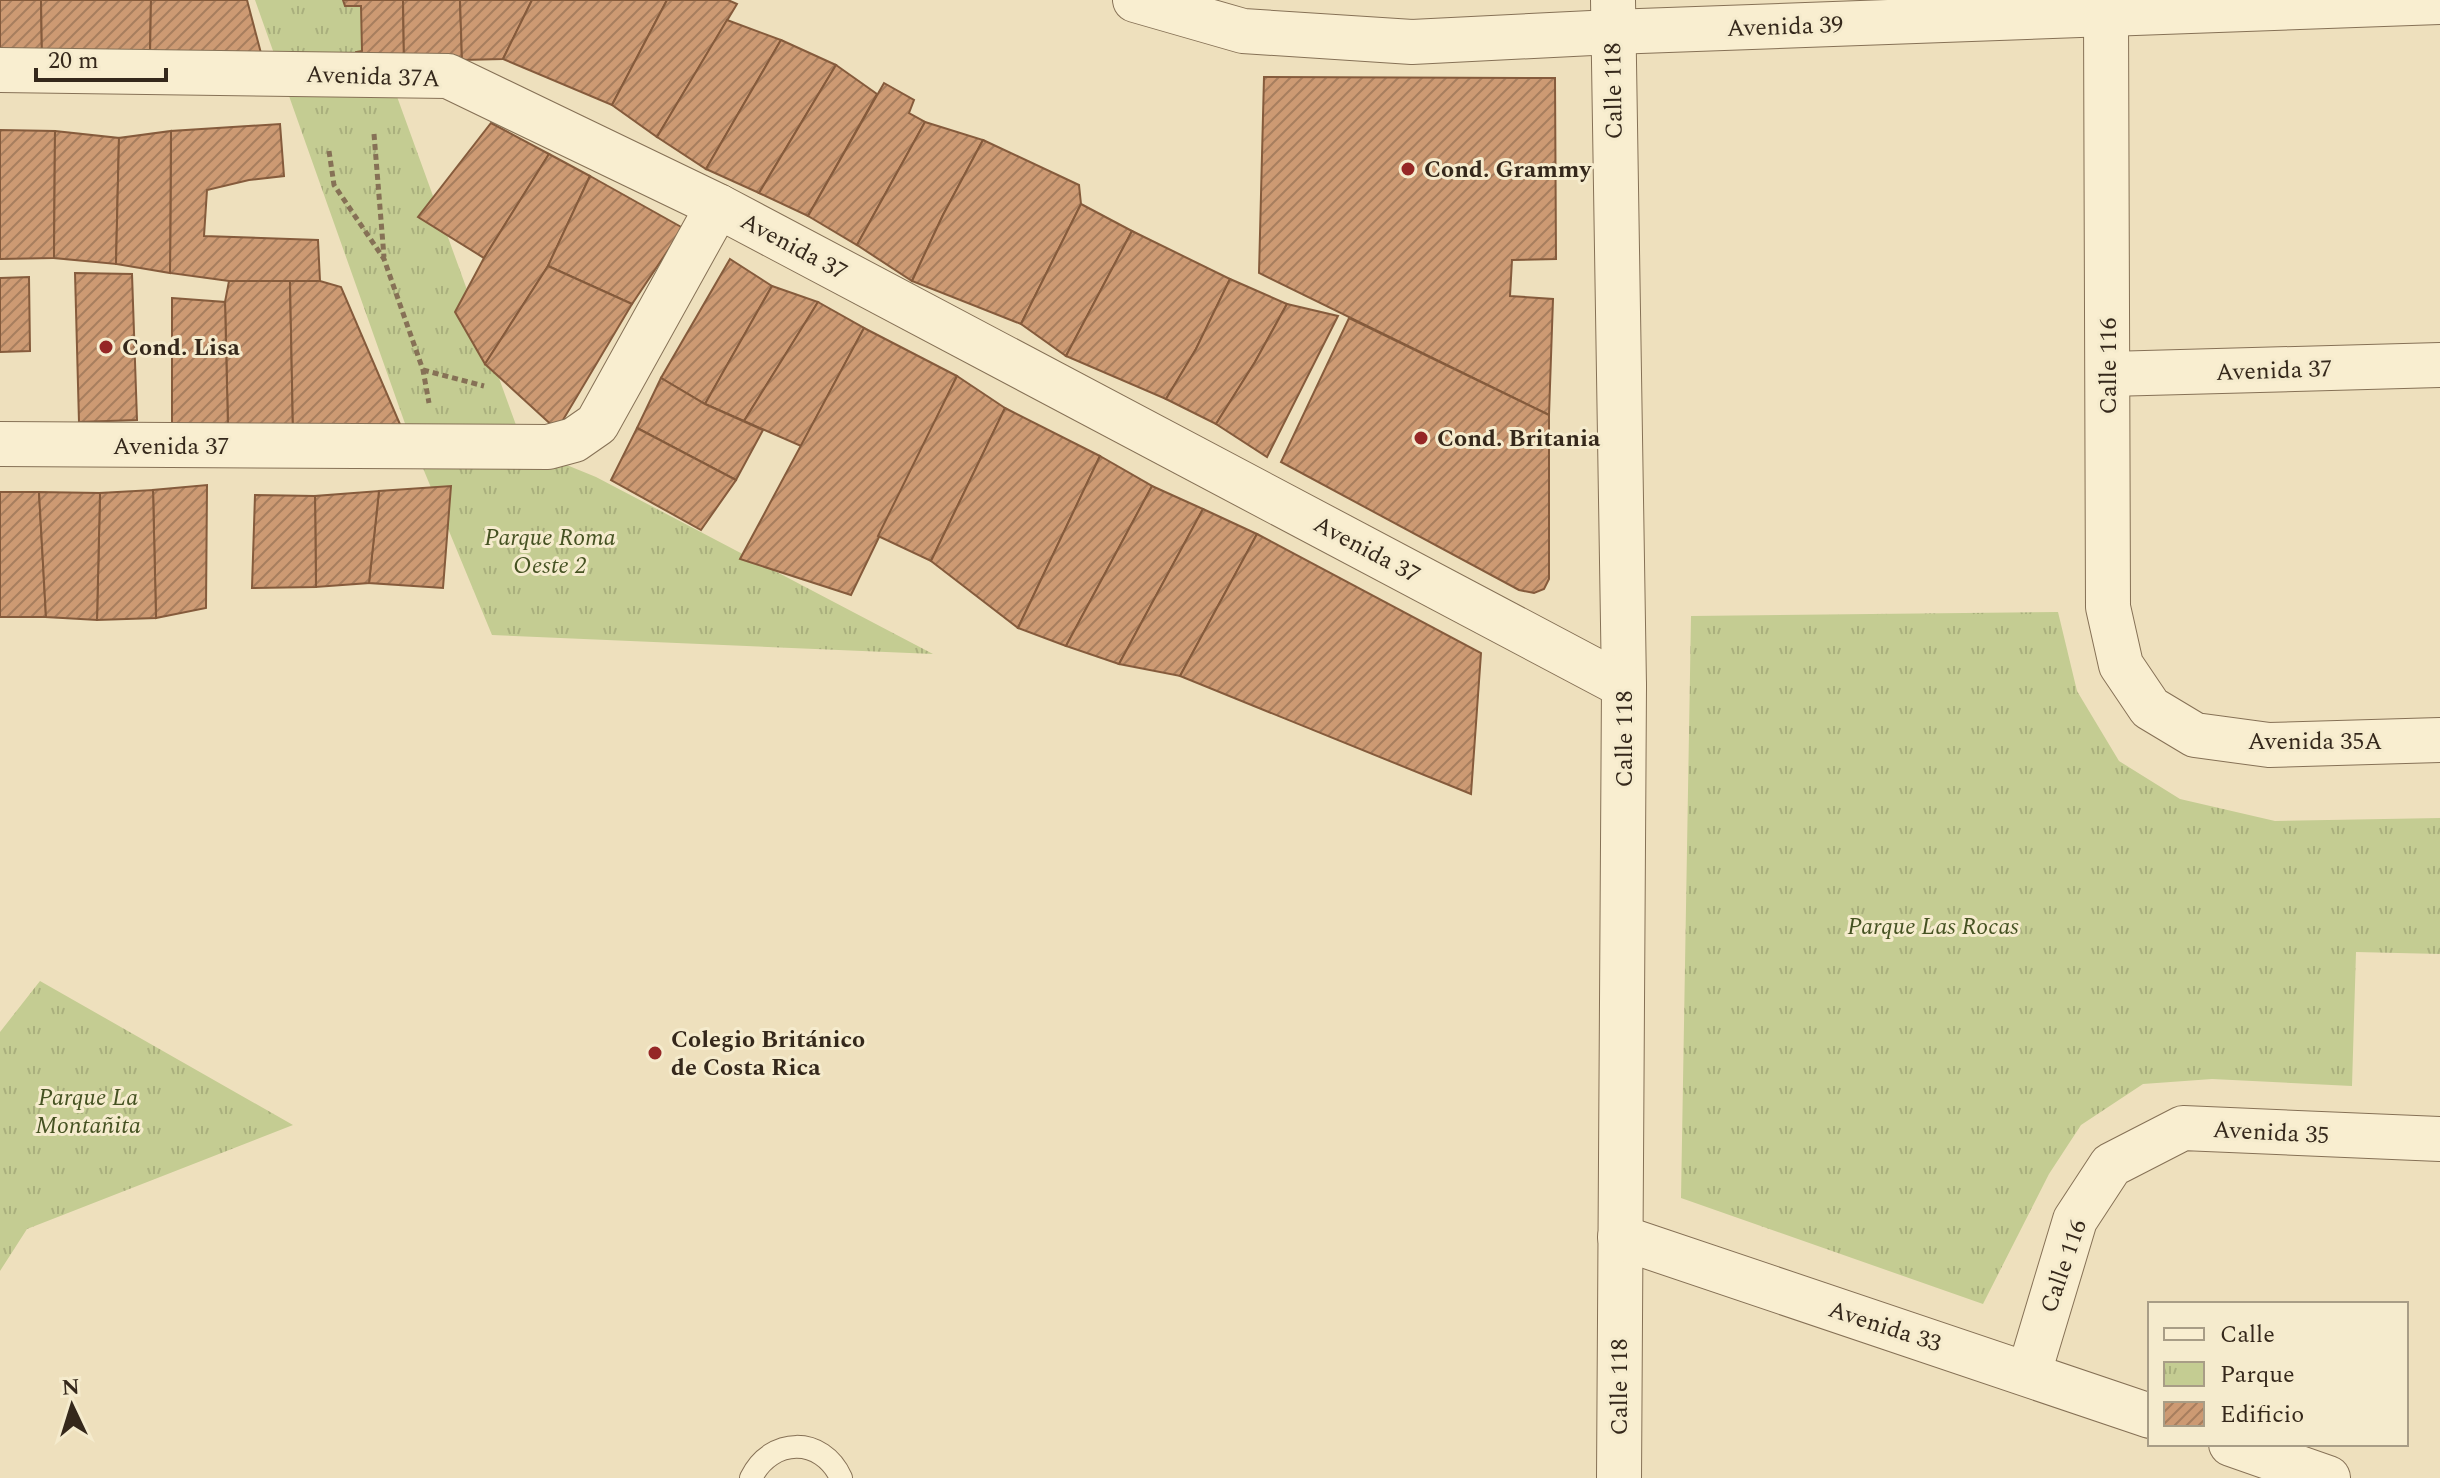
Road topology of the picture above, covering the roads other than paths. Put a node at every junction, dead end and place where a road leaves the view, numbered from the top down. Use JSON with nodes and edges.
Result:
{"nodes":[{"id":1,"x":1135,"y":0,"type":"edge"},
{"id":2,"x":2440,"y":2,"type":"edge"},
{"id":3,"x":2106,"y":14,"type":"junction"},
{"id":4,"x":1243,"y":15,"type":"edge"},
{"id":5,"x":1612,"y":16,"type":"edge"},
{"id":6,"x":0,"y":70,"type":"edge"},
{"id":7,"x":718,"y":206,"type":"junction"},
{"id":8,"x":2440,"y":365,"type":"edge"},
{"id":9,"x":2109,"y":374,"type":"junction"},
{"id":10,"x":0,"y":444,"type":"edge"},
{"id":11,"x":1624,"y":686,"type":"junction"},
{"id":12,"x":2150,"y":708,"type":"joint"},
{"id":13,"x":2440,"y":740,"type":"edge"},
{"id":14,"x":2440,"y":1139,"type":"edge"},
{"id":15,"x":2111,"y":1165,"type":"joint"},
{"id":16,"x":1620,"y":1237,"type":"junction"},
{"id":17,"x":2029,"y":1373,"type":"junction"},
{"id":18,"x":2148,"y":1415,"type":"edge"},
{"id":19,"x":2237,"y":1446,"type":"edge"},
{"id":20,"x":751,"y":1478,"type":"edge"},
{"id":21,"x":841,"y":1478,"type":"edge"},
{"id":22,"x":1619,"y":1478,"type":"edge"},
{"id":23,"x":2328,"y":1478,"type":"edge"}],
"edges":[{"from":1,"to":4,"type":"street","name":"Avenida 39"},
{"from":2,"to":3,"type":"street","name":"Avenida 39"},
{"from":3,"to":5,"type":"street","name":"Avenida 39"},
{"from":3,"to":9,"type":"street","name":"Calle 116"},
{"from":4,"to":5,"type":"street","name":"Avenida 39"},
{"from":5,"to":11,"type":"street","name":"Calle 118"},
{"from":6,"to":7,"type":"street","name":"Avenida 37A"},
{"from":7,"to":10,"type":"street","name":"Avenida 37"},
{"from":7,"to":11,"type":"street","name":"Avenida 37"},
{"from":8,"to":9,"type":"street","name":"Avenida 37"},
{"from":9,"to":12,"type":"street","name":"Calle 116"},
{"from":11,"to":16,"type":"street","name":"Calle 118"},
{"from":12,"to":13,"type":"street","name":"Avenida 35A"},
{"from":14,"to":15,"type":"street","name":"Avenida 35"},
{"from":15,"to":17,"type":"street","name":"Calle 116"},
{"from":16,"to":17,"type":"street","name":"Avenida 33"},
{"from":16,"to":22,"type":"street","name":"Calle 118"},
{"from":17,"to":18,"type":"street","name":"Avenida 33"},
{"from":19,"to":23,"type":"street"},
{"from":20,"to":21,"type":"lane"}]}
